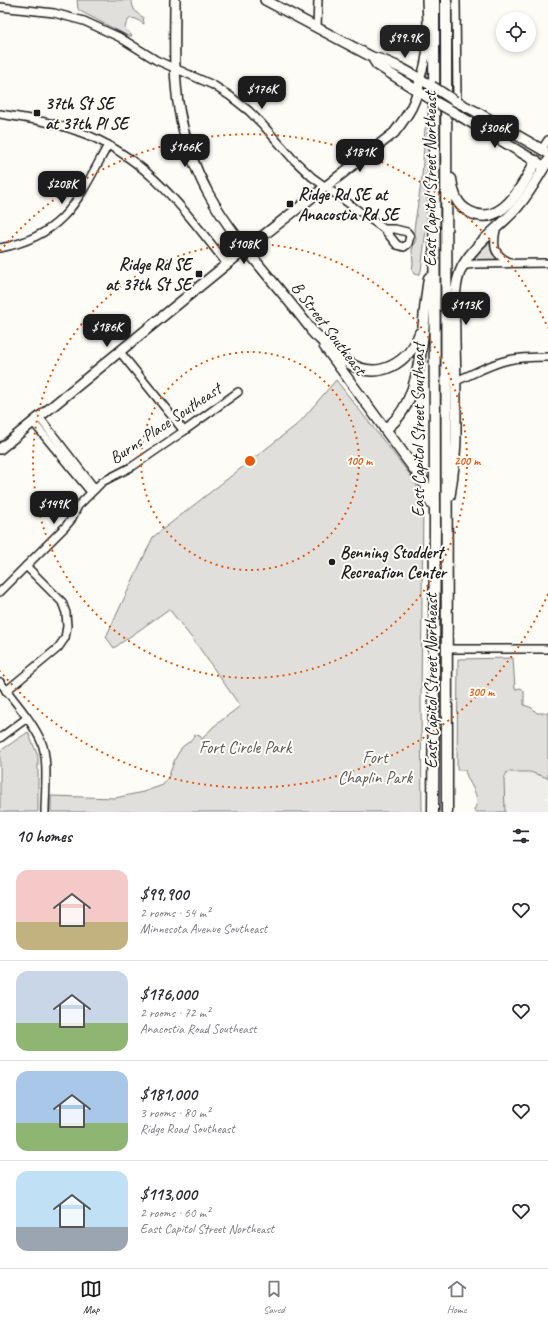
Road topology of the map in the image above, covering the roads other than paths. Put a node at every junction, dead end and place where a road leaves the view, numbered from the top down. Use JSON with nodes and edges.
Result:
{"nodes":[{"id":1,"x":175,"y":0,"type":"edge"},
{"id":2,"x":265,"y":0,"type":"edge"},
{"id":3,"x":273,"y":0,"type":"edge"},
{"id":4,"x":318,"y":0,"type":"edge"},
{"id":5,"x":426,"y":0,"type":"edge"},
{"id":6,"x":434,"y":0,"type":"edge"},
{"id":7,"x":446,"y":0,"type":"edge"},
{"id":8,"x":456,"y":0,"type":"edge"},
{"id":9,"x":0,"y":7,"type":"edge"},
{"id":10,"x":299,"y":18,"type":"junction"},
{"id":11,"x":317,"y":27,"type":"junction"},
{"id":12,"x":372,"y":58,"type":"junction"},
{"id":13,"x":175,"y":68,"type":"junction"},
{"id":14,"x":420,"y":79,"type":"junction"},
{"id":15,"x":418,"y":92,"type":"junction"},
{"id":16,"x":456,"y":101,"type":"junction"},
{"id":17,"x":0,"y":114,"type":"edge"},
{"id":18,"x":446,"y":124,"type":"junction"},
{"id":19,"x":548,"y":140,"type":"edge"},
{"id":20,"x":108,"y":145,"type":"junction"},
{"id":21,"x":545,"y":151,"type":"edge"},
{"id":22,"x":536,"y":161,"type":"junction"},
{"id":23,"x":547,"y":166,"type":"edge"},
{"id":24,"x":325,"y":188,"type":"junction"},
{"id":25,"x":434,"y":218,"type":"junction"},
{"id":26,"x":384,"y":229,"type":"dead end"},
{"id":27,"x":496,"y":229,"type":"junction"},
{"id":28,"x":0,"y":248,"type":"edge"},
{"id":29,"x":247,"y":249,"type":"junction"},
{"id":30,"x":512,"y":263,"type":"junction"},
{"id":31,"x":548,"y":263,"type":"edge"},
{"id":32,"x":227,"y":264,"type":"junction"},
{"id":33,"x":462,"y":267,"type":"junction"},
{"id":34,"x":424,"y":316,"type":"junction"},
{"id":35,"x":312,"y":331,"type":"junction"},
{"id":36,"x":120,"y":352,"type":"junction"},
{"id":37,"x":548,"y":356,"type":"edge"},
{"id":38,"x":456,"y":381,"type":"junction"},
{"id":39,"x":238,"y":392,"type":"dead end"},
{"id":40,"x":36,"y":419,"type":"junction"},
{"id":41,"x":385,"y":429,"type":"junction"},
{"id":42,"x":184,"y":431,"type":"junction"},
{"id":43,"x":0,"y":449,"type":"edge"},
{"id":44,"x":93,"y":491,"type":"junction"},
{"id":45,"x":435,"y":524,"type":"junction"},
{"id":46,"x":446,"y":525,"type":"junction"},
{"id":47,"x":26,"y":566,"type":"junction"},
{"id":48,"x":0,"y":592,"type":"edge"},
{"id":49,"x":447,"y":649,"type":"junction"},
{"id":50,"x":548,"y":649,"type":"edge"},
{"id":51,"x":0,"y":682,"type":"edge"},
{"id":52,"x":6,"y":691,"type":"junction"},
{"id":53,"x":27,"y":718,"type":"junction"},
{"id":54,"x":0,"y":738,"type":"edge"},
{"id":55,"x":45,"y":812,"type":"edge"},
{"id":56,"x":433,"y":812,"type":"edge"},
{"id":57,"x":447,"y":812,"type":"edge"}],
"edges":[{"from":1,"to":13,"type":"main road","name":"B Street Southeast"},
{"from":2,"to":10,"type":"main road"},
{"from":3,"to":10,"type":"main road"},
{"from":4,"to":11,"type":"street"},
{"from":5,"to":14,"type":"street"},
{"from":6,"to":25,"type":"main road","name":"East Capitol Street Southeast"},
{"from":7,"to":18,"type":"main road","name":"East Capitol Street Northeast"},
{"from":8,"to":16,"type":"street","name":"East Capitol Street Northeast"},
{"from":9,"to":13,"type":"street"},
{"from":10,"to":11,"type":"main road"},
{"from":11,"to":12,"type":"main road"},
{"from":12,"to":14,"type":"main road"},
{"from":12,"to":15,"type":"main road"},
{"from":13,"to":24,"type":"street"},
{"from":13,"to":29,"type":"main road","name":"B Street Southeast"},
{"from":14,"to":15,"type":"main road"},
{"from":14,"to":16,"type":"main road","bridge":true},
{"from":15,"to":22,"type":"main road","bridge":true},
{"from":15,"to":24,"type":"main road"},
{"from":16,"to":21,"type":"main road"},
{"from":17,"to":20,"type":"street"},
{"from":18,"to":22,"type":"main road"},
{"from":18,"to":46,"type":"main road","name":"East Capitol Street Northeast"},
{"from":19,"to":21,"type":"street"},
{"from":20,"to":28,"type":"street"},
{"from":20,"to":32,"type":"street"},
{"from":21,"to":22,"type":"main road"},
{"from":22,"to":23,"type":"main road"},
{"from":23,"to":27,"type":"main road","name":"East Capitol Street Northeast"},
{"from":24,"to":26,"type":"street"},
{"from":24,"to":29,"type":"main road"},
{"from":25,"to":34,"type":"main road"},
{"from":25,"to":45,"type":"main road","name":"East Capitol Street Southeast"},
{"from":27,"to":30,"type":"street"},
{"from":27,"to":33,"type":"main road","name":"East Capitol Street Northeast"},
{"from":29,"to":32,"type":"main road"},
{"from":29,"to":35,"type":"main road","name":"B Street Southeast"},
{"from":30,"to":31,"type":"street"},
{"from":30,"to":33,"type":"street"},
{"from":32,"to":36,"type":"main road"},
{"from":33,"to":38,"type":"main road","name":"East Capitol Street Northeast"},
{"from":34,"to":35,"type":"main road"},
{"from":34,"to":41,"type":"main road"},
{"from":35,"to":41,"type":"main road","name":"B Street Southeast"},
{"from":36,"to":40,"type":"main road"},
{"from":36,"to":42,"type":"street"},
{"from":37,"to":38,"type":"street"},
{"from":38,"to":46,"type":"main road","name":"East Capitol Street Northeast"},
{"from":39,"to":42,"type":"street","name":"Burns Place Southeast"},
{"from":40,"to":43,"type":"main road"},
{"from":40,"to":44,"type":"street"},
{"from":41,"to":45,"type":"main road"},
{"from":42,"to":44,"type":"street","name":"Burns Place Southeast"},
{"from":44,"to":47,"type":"street","name":"Burns Place Southeast"},
{"from":45,"to":56,"type":"main road","name":"East Capitol Street Southeast"},
{"from":46,"to":49,"type":"main road","name":"East Capitol Street Northeast"},
{"from":47,"to":48,"type":"street","name":"Burns Place Southeast"},
{"from":47,"to":52,"type":"street"},
{"from":49,"to":50,"type":"street"},
{"from":49,"to":57,"type":"main road","name":"East Capitol Street Northeast"},
{"from":51,"to":52,"type":"street"},
{"from":52,"to":53,"type":"street"},
{"from":53,"to":54,"type":"street"},
{"from":53,"to":55,"type":"street"}]}
